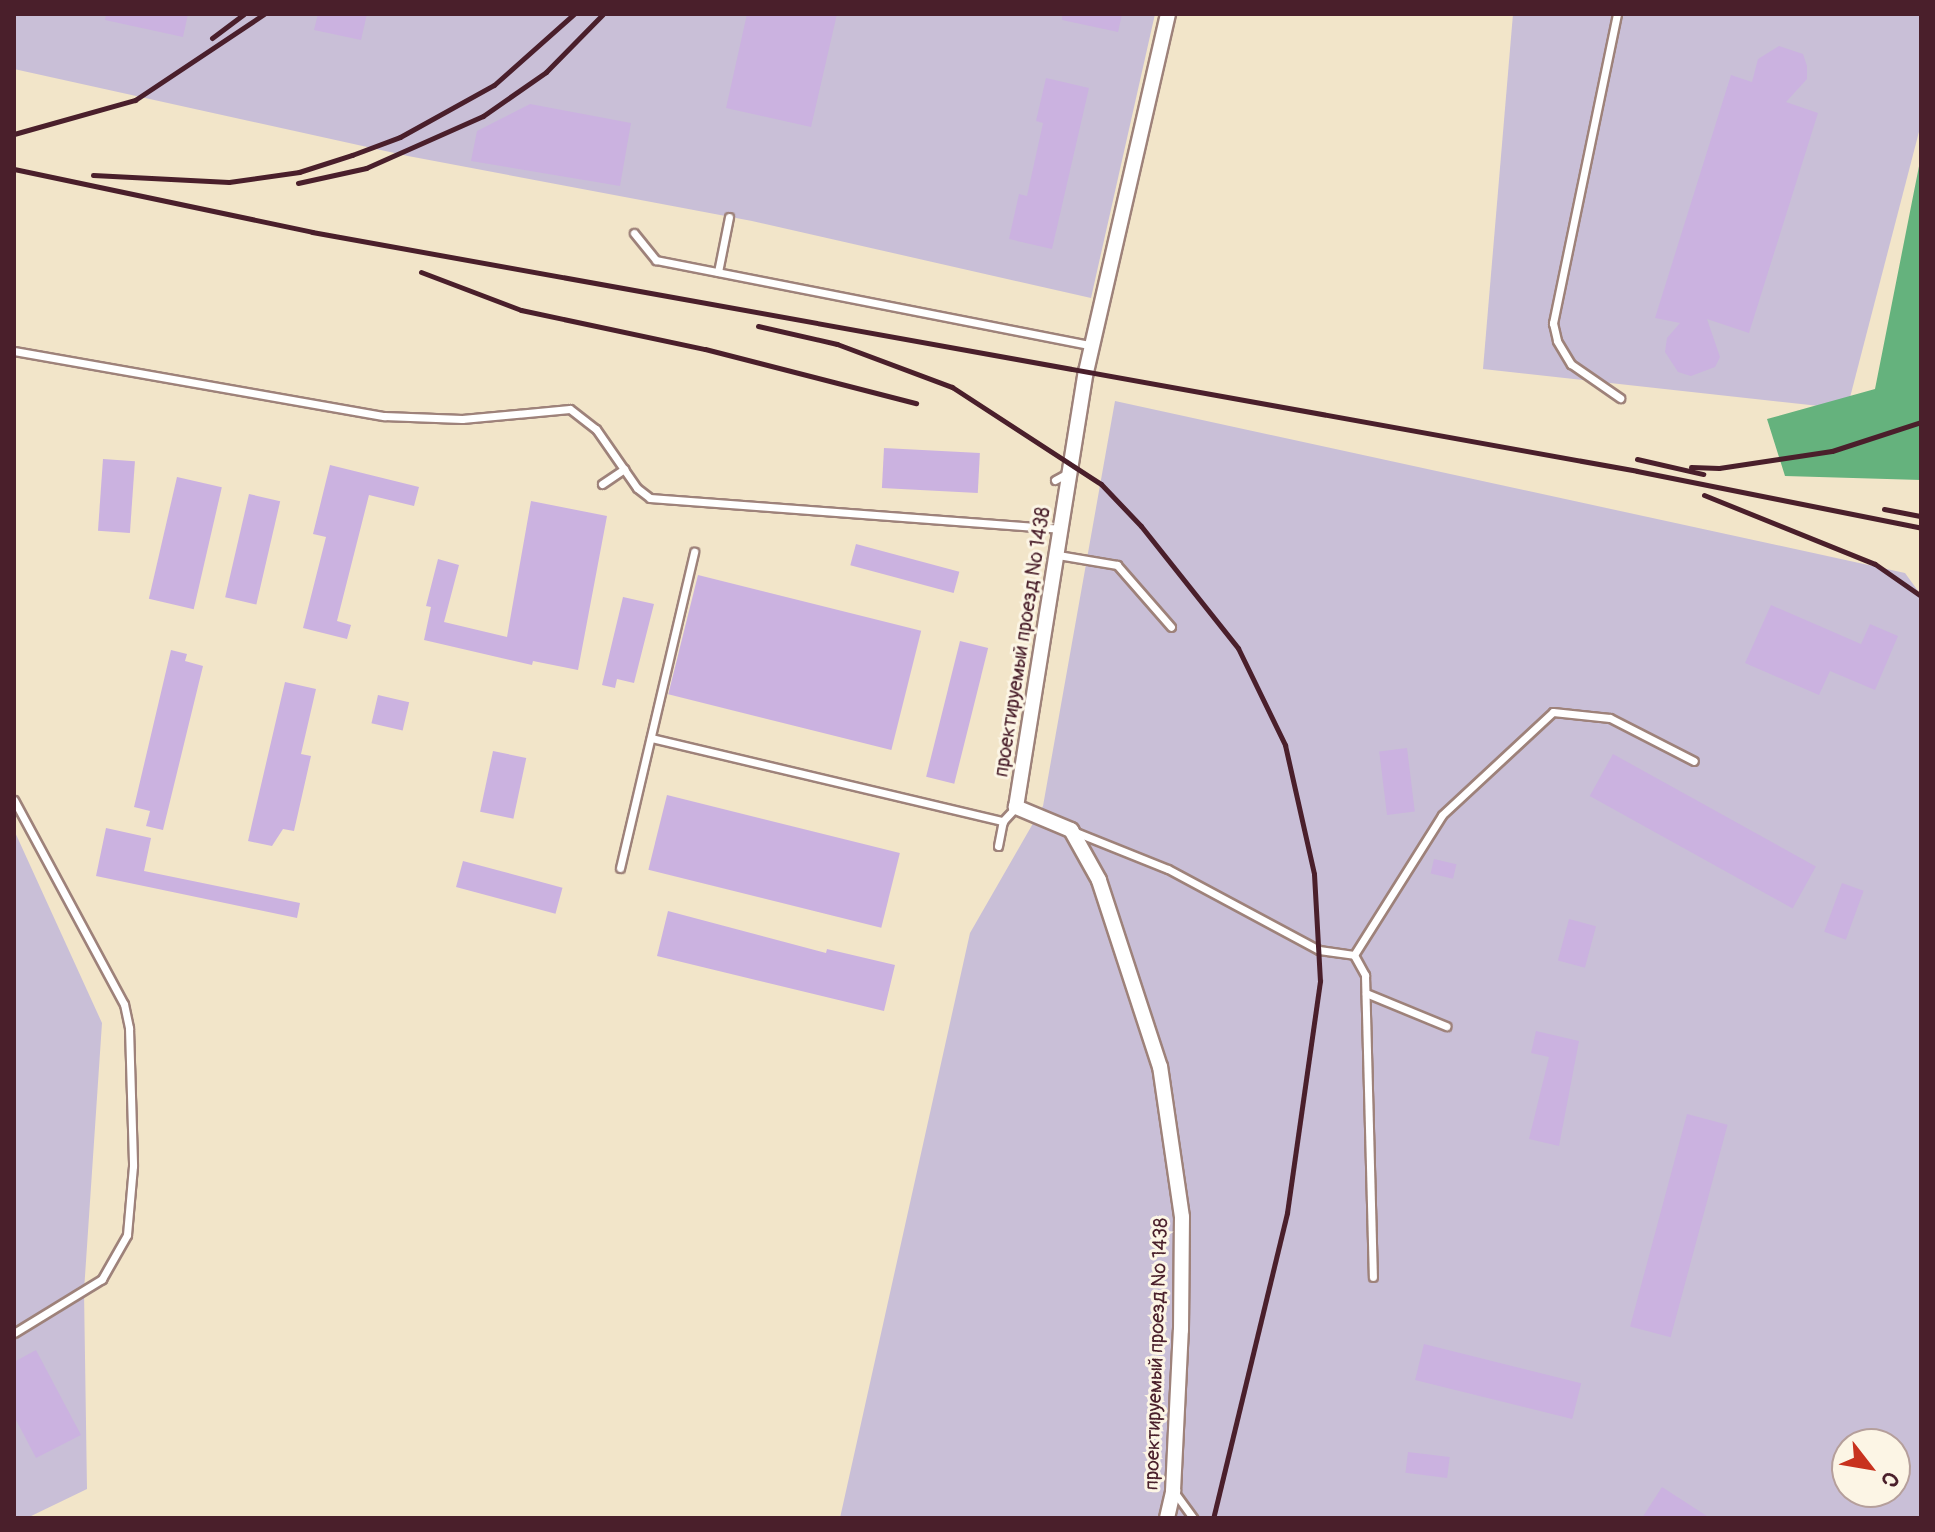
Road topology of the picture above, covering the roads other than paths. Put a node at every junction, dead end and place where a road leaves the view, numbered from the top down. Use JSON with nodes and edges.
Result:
{"nodes":[{"id":1,"x":1168,"y":14,"type":"edge"},
{"id":2,"x":1617,"y":14,"type":"edge"},
{"id":3,"x":729,"y":217,"type":"dead end"},
{"id":4,"x":634,"y":233,"type":"dead end"},
{"id":5,"x":718,"y":272,"type":"junction"},
{"id":6,"x":1091,"y":345,"type":"junction"},
{"id":7,"x":14,"y":351,"type":"edge"},
{"id":8,"x":1620,"y":398,"type":"dead end"},
{"id":9,"x":624,"y":469,"type":"junction"},
{"id":10,"x":602,"y":484,"type":"dead end"},
{"id":11,"x":1059,"y":529,"type":"junction"},
{"id":12,"x":694,"y":552,"type":"dead end"},
{"id":13,"x":1055,"y":555,"type":"junction"},
{"id":14,"x":1171,"y":627,"type":"dead end"},
{"id":15,"x":651,"y":738,"type":"junction"},
{"id":16,"x":1694,"y":761,"type":"dead end"},
{"id":17,"x":14,"y":800,"type":"edge"},
{"id":18,"x":1016,"y":807,"type":"junction"},
{"id":19,"x":1003,"y":821,"type":"junction"},
{"id":20,"x":1071,"y":830,"type":"junction"},
{"id":21,"x":998,"y":846,"type":"dead end"},
{"id":22,"x":620,"y":868,"type":"dead end"},
{"id":23,"x":1354,"y":955,"type":"junction"},
{"id":24,"x":1366,"y":993,"type":"junction"},
{"id":25,"x":1446,"y":1026,"type":"dead end"},
{"id":26,"x":1373,"y":1277,"type":"dead end"},
{"id":27,"x":14,"y":1333,"type":"edge"},
{"id":28,"x":1173,"y":1491,"type":"junction"},
{"id":29,"x":1167,"y":1518,"type":"edge"},
{"id":30,"x":1193,"y":1518,"type":"edge"}],
"edges":[{"from":1,"to":6,"type":"street","name":"проектируемый проезд № 1438"},
{"from":2,"to":8,"type":"lane"},
{"from":3,"to":5,"type":"lane"},
{"from":4,"to":5,"type":"lane"},
{"from":5,"to":6,"type":"lane"},
{"from":6,"to":11,"type":"street","name":"проектируемый проезд № 1438"},
{"from":7,"to":9,"type":"lane"},
{"from":9,"to":10,"type":"lane"},
{"from":9,"to":11,"type":"lane"},
{"from":11,"to":13,"type":"street","name":"проектируемый проезд № 1438"},
{"from":12,"to":15,"type":"lane"},
{"from":13,"to":14,"type":"lane"},
{"from":13,"to":18,"type":"street","name":"проектируемый проезд № 1438"},
{"from":15,"to":19,"type":"lane"},
{"from":15,"to":22,"type":"lane"},
{"from":16,"to":23,"type":"lane"},
{"from":17,"to":27,"type":"lane"},
{"from":18,"to":19,"type":"lane"},
{"from":18,"to":20,"type":"street","name":"проектируемый проезд № 1438"},
{"from":19,"to":21,"type":"lane"},
{"from":20,"to":23,"type":"lane"},
{"from":20,"to":28,"type":"street","name":"проектируемый проезд № 1438"},
{"from":23,"to":24,"type":"lane"},
{"from":24,"to":25,"type":"lane"},
{"from":24,"to":26,"type":"lane"},
{"from":28,"to":29,"type":"street","name":"проектируемый проезд № 1438"},
{"from":28,"to":30,"type":"lane"}]}
